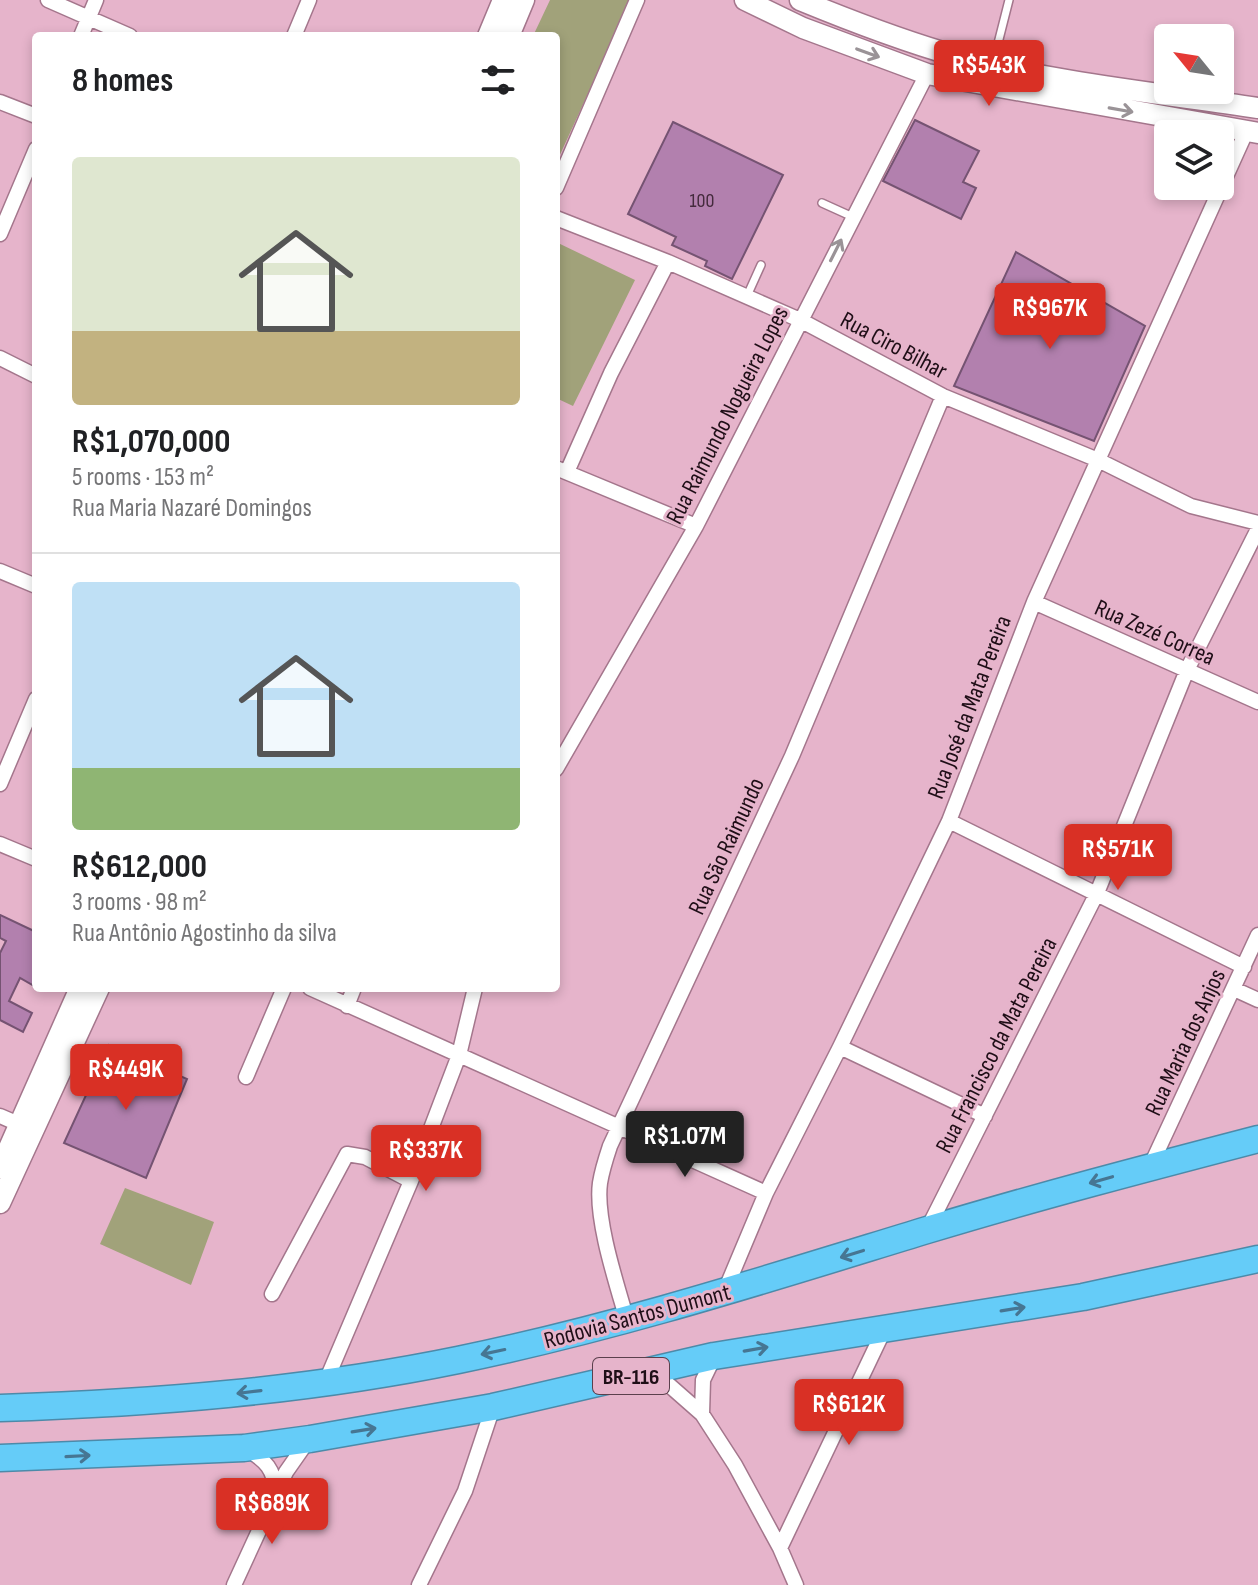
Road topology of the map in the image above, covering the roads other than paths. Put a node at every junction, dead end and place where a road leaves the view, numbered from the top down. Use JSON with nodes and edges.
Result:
{"nodes":[{"id":1,"x":48,"y":0,"type":"edge"},
{"id":2,"x":96,"y":0,"type":"edge"},
{"id":3,"x":309,"y":0,"type":"edge"},
{"id":4,"x":503,"y":0,"type":"edge"},
{"id":5,"x":524,"y":0,"type":"edge"},
{"id":6,"x":637,"y":0,"type":"edge"},
{"id":7,"x":745,"y":0,"type":"edge"},
{"id":8,"x":1009,"y":0,"type":"edge"},
{"id":9,"x":817,"y":3,"type":"edge"},
{"id":10,"x":89,"y":17,"type":"junction"},
{"id":11,"x":83,"y":32,"type":"edge"},
{"id":12,"x":121,"y":32,"type":"edge"},
{"id":13,"x":296,"y":32,"type":"edge"},
{"id":14,"x":490,"y":32,"type":"edge"},
{"id":15,"x":511,"y":32,"type":"edge"},
{"id":16,"x":811,"y":32,"type":"junction"},
{"id":17,"x":993,"y":65,"type":"junction"},
{"id":18,"x":927,"y":74,"type":"junction"},
{"id":19,"x":1154,"y":92,"type":"edge"},
{"id":20,"x":0,"y":102,"type":"edge"},
{"id":21,"x":1230,"y":104,"type":"edge"},
{"id":22,"x":1258,"y":108,"type":"edge"},
{"id":23,"x":32,"y":114,"type":"edge"},
{"id":24,"x":1180,"y":120,"type":"edge"},
{"id":25,"x":1252,"y":132,"type":"edge"},
{"id":26,"x":32,"y":157,"type":"edge"},
{"id":27,"x":560,"y":179,"type":"edge"},
{"id":28,"x":822,"y":203,"type":"dead end"},
{"id":29,"x":5,"y":208,"type":"edge"},
{"id":30,"x":853,"y":217,"type":"junction"},
{"id":31,"x":560,"y":220,"type":"edge"},
{"id":32,"x":0,"y":234,"type":"edge"},
{"id":33,"x":668,"y":262,"type":"junction"},
{"id":34,"x":761,"y":265,"type":"dead end"},
{"id":35,"x":747,"y":296,"type":"junction"},
{"id":36,"x":800,"y":320,"type":"junction"},
{"id":37,"x":0,"y":358,"type":"edge"},
{"id":38,"x":32,"y":369,"type":"edge"},
{"id":39,"x":943,"y":396,"type":"junction"},
{"id":40,"x":1098,"y":460,"type":"junction"},
{"id":41,"x":562,"y":470,"type":"edge"},
{"id":42,"x":1258,"y":523,"type":"edge"},
{"id":43,"x":696,"y":526,"type":"junction"},
{"id":44,"x":1258,"y":529,"type":"edge"},
{"id":45,"x":0,"y":571,"type":"edge"},
{"id":46,"x":32,"y":584,"type":"edge"},
{"id":47,"x":1034,"y":602,"type":"junction"},
{"id":48,"x":1187,"y":670,"type":"junction"},
{"id":49,"x":1258,"y":702,"type":"edge"},
{"id":50,"x":32,"y":708,"type":"edge"},
{"id":51,"x":560,"y":762,"type":"edge"},
{"id":52,"x":0,"y":784,"type":"edge"},
{"id":53,"x":949,"y":821,"type":"junction"},
{"id":54,"x":0,"y":844,"type":"edge"},
{"id":55,"x":32,"y":857,"type":"edge"},
{"id":56,"x":1097,"y":893,"type":"junction"},
{"id":57,"x":1258,"y":935,"type":"edge"},
{"id":58,"x":1244,"y":967,"type":"junction"},
{"id":59,"x":1234,"y":989,"type":"junction"},
{"id":60,"x":78,"y":992,"type":"edge"},
{"id":61,"x":97,"y":992,"type":"edge"},
{"id":62,"x":282,"y":992,"type":"edge"},
{"id":63,"x":318,"y":992,"type":"edge"},
{"id":64,"x":352,"y":992,"type":"edge"},
{"id":65,"x":474,"y":992,"type":"edge"},
{"id":66,"x":1258,"y":1000,"type":"edge"},
{"id":67,"x":347,"y":1006,"type":"junction"},
{"id":68,"x":840,"y":1047,"type":"junction"},
{"id":69,"x":459,"y":1055,"type":"junction"},
{"id":70,"x":246,"y":1077,"type":"dead end"},
{"id":71,"x":0,"y":1116,"type":"edge"},
{"id":72,"x":985,"y":1116,"type":"junction"},
{"id":73,"x":21,"y":1125,"type":"junction"},
{"id":74,"x":619,"y":1128,"type":"junction"},
{"id":75,"x":1258,"y":1139,"type":"edge"},
{"id":76,"x":1150,"y":1167,"type":"junction"},
{"id":77,"x":0,"y":1168,"type":"edge"},
{"id":78,"x":411,"y":1181,"type":"junction"},
{"id":79,"x":766,"y":1193,"type":"junction"},
{"id":80,"x":0,"y":1203,"type":"edge"},
{"id":81,"x":927,"y":1230,"type":"junction"},
{"id":82,"x":1258,"y":1259,"type":"edge"},
{"id":83,"x":272,"y":1294,"type":"dead end"},
{"id":84,"x":723,"y":1294,"type":"junction"},
{"id":85,"x":627,"y":1320,"type":"junction"},
{"id":86,"x":884,"y":1330,"type":"junction"},
{"id":87,"x":714,"y":1356,"type":"junction"},
{"id":88,"x":644,"y":1373,"type":"junction"},
{"id":89,"x":326,"y":1381,"type":"junction"},
{"id":90,"x":493,"y":1407,"type":"junction"},
{"id":91,"x":0,"y":1408,"type":"edge"},
{"id":92,"x":702,"y":1414,"type":"junction"},
{"id":93,"x":310,"y":1439,"type":"junction"},
{"id":94,"x":244,"y":1448,"type":"junction"},
{"id":95,"x":0,"y":1458,"type":"edge"},
{"id":96,"x":276,"y":1492,"type":"junction"},
{"id":97,"x":780,"y":1548,"type":"junction"},
{"id":98,"x":234,"y":1585,"type":"edge"},
{"id":99,"x":419,"y":1585,"type":"edge"},
{"id":100,"x":796,"y":1585,"type":"edge"}],
"edges":[{"from":1,"to":10,"type":"street"},
{"from":2,"to":10,"type":"street"},
{"from":3,"to":13,"type":"street"},
{"from":4,"to":14,"type":"main road"},
{"from":5,"to":15,"type":"main road"},
{"from":6,"to":27,"type":"street"},
{"from":7,"to":16,"type":"main road"},
{"from":8,"to":17,"type":"lane"},
{"from":9,"to":16,"type":"main road"},
{"from":9,"to":17,"type":"main road"},
{"from":10,"to":11,"type":"street"},
{"from":10,"to":12,"type":"street"},
{"from":16,"to":18,"type":"main road","one_way":true},
{"from":17,"to":19,"type":"main road"},
{"from":18,"to":24,"type":"main road","one_way":true},
{"from":18,"to":30,"type":"street","name":"Rua Raimundo Nogueira Lopes"},
{"from":20,"to":23,"type":"street"},
{"from":21,"to":22,"type":"main road"},
{"from":25,"to":40,"type":"street","name":"Rua José da Mata Pereira"},
{"from":26,"to":29,"type":"street"},
{"from":28,"to":30,"type":"lane"},
{"from":29,"to":32,"type":"street"},
{"from":36,"to":30,"type":"street","name":"Rua Raimundo Nogueira Lopes","one_way":true},
{"from":31,"to":33,"type":"street","name":"Rua Ciro Bilhar"},
{"from":33,"to":35,"type":"street","name":"Rua Ciro Bilhar"},
{"from":33,"to":41,"type":"street"},
{"from":34,"to":35,"type":"lane"},
{"from":35,"to":36,"type":"street","name":"Rua Ciro Bilhar"},
{"from":36,"to":39,"type":"street","name":"Rua Ciro Bilhar"},
{"from":36,"to":43,"type":"street","name":"Rua Raimundo Nogueira Lopes"},
{"from":37,"to":38,"type":"street"},
{"from":39,"to":40,"type":"street","name":"Rua Ciro Bilhar"},
{"from":39,"to":74,"type":"street","name":"Rua São Raimundo"},
{"from":40,"to":42,"type":"street","name":"Rua Ciro Bilhar"},
{"from":40,"to":47,"type":"street","name":"Rua José da Mata Pereira"},
{"from":41,"to":43,"type":"street"},
{"from":43,"to":51,"type":"street","name":"Rua Raimundo Nogueira Lopes"},
{"from":44,"to":48,"type":"street","name":"Rua Francisco da Mata Pereira"},
{"from":45,"to":46,"type":"street"},
{"from":47,"to":48,"type":"street","name":"Rua Zezé Correa"},
{"from":47,"to":53,"type":"street","name":"Rua José da Mata Pereira"},
{"from":48,"to":49,"type":"street","name":"Rua Zezé Correa"},
{"from":48,"to":56,"type":"street","name":"Rua Francisco da Mata Pereira"},
{"from":50,"to":52,"type":"street"},
{"from":53,"to":56,"type":"street"},
{"from":53,"to":68,"type":"street","name":"Rua José da Mata Pereira"},
{"from":54,"to":55,"type":"street"},
{"from":56,"to":58,"type":"street"},
{"from":56,"to":72,"type":"street","name":"Rua Francisco da Mata Pereira"},
{"from":57,"to":58,"type":"street","name":"Rua Maria dos Anjos"},
{"from":58,"to":59,"type":"street","name":"Rua Maria dos Anjos"},
{"from":59,"to":66,"type":"street"},
{"from":59,"to":76,"type":"street","name":"Rua Maria dos Anjos"},
{"from":60,"to":73,"type":"main road"},
{"from":61,"to":80,"type":"main road"},
{"from":62,"to":70,"type":"street"},
{"from":63,"to":67,"type":"street"},
{"from":64,"to":67,"type":"street"},
{"from":65,"to":69,"type":"street"},
{"from":67,"to":69,"type":"street"},
{"from":68,"to":72,"type":"street"},
{"from":68,"to":79,"type":"street","name":"Rua José da Mata Pereira"},
{"from":69,"to":74,"type":"street"},
{"from":69,"to":78,"type":"street"},
{"from":71,"to":73,"type":"street"},
{"from":72,"to":81,"type":"street","name":"Rua Francisco da Mata Pereira"},
{"from":73,"to":77,"type":"main road"},
{"from":74,"to":79,"type":"street"},
{"from":74,"to":85,"type":"street","name":"Rua São Raimundo"},
{"from":75,"to":76,"type":"highway","name":"Rodovia Santos Dumont","number":"BR-116"},
{"from":76,"to":81,"type":"highway","name":"Rodovia Santos Dumont","number":"BR-116","one_way":true},
{"from":78,"to":83,"type":"street"},
{"from":78,"to":89,"type":"street"},
{"from":79,"to":84,"type":"street","name":"Rua José da Mata Pereira"},
{"from":81,"to":84,"type":"highway","name":"Rodovia Santos Dumont","number":"BR-116","one_way":true},
{"from":86,"to":82,"type":"highway","number":"BR-116","one_way":true},
{"from":84,"to":85,"type":"highway","name":"Rodovia Santos Dumont","number":"BR-116"},
{"from":85,"to":89,"type":"highway","name":"Rodovia Santos Dumont","number":"BR-116","one_way":true},
{"from":87,"to":86,"type":"highway","number":"BR-116","one_way":true},
{"from":86,"to":97,"type":"street"},
{"from":87,"to":88,"type":"highway","number":"BR-116"},
{"from":87,"to":92,"type":"street"},
{"from":88,"to":90,"type":"highway","number":"BR-116"},
{"from":88,"to":92,"type":"street"},
{"from":89,"to":91,"type":"highway","name":"Rodovia Santos Dumont","number":"BR-116","one_way":true},
{"from":93,"to":90,"type":"highway","number":"BR-116","one_way":true},
{"from":90,"to":99,"type":"street"},
{"from":92,"to":97,"type":"street"},
{"from":93,"to":94,"type":"highway","number":"BR-116"},
{"from":93,"to":96,"type":"street"},
{"from":95,"to":94,"type":"highway","number":"BR-116","one_way":true},
{"from":94,"to":96,"type":"street"},
{"from":96,"to":98,"type":"street"},
{"from":97,"to":100,"type":"street"}]}
